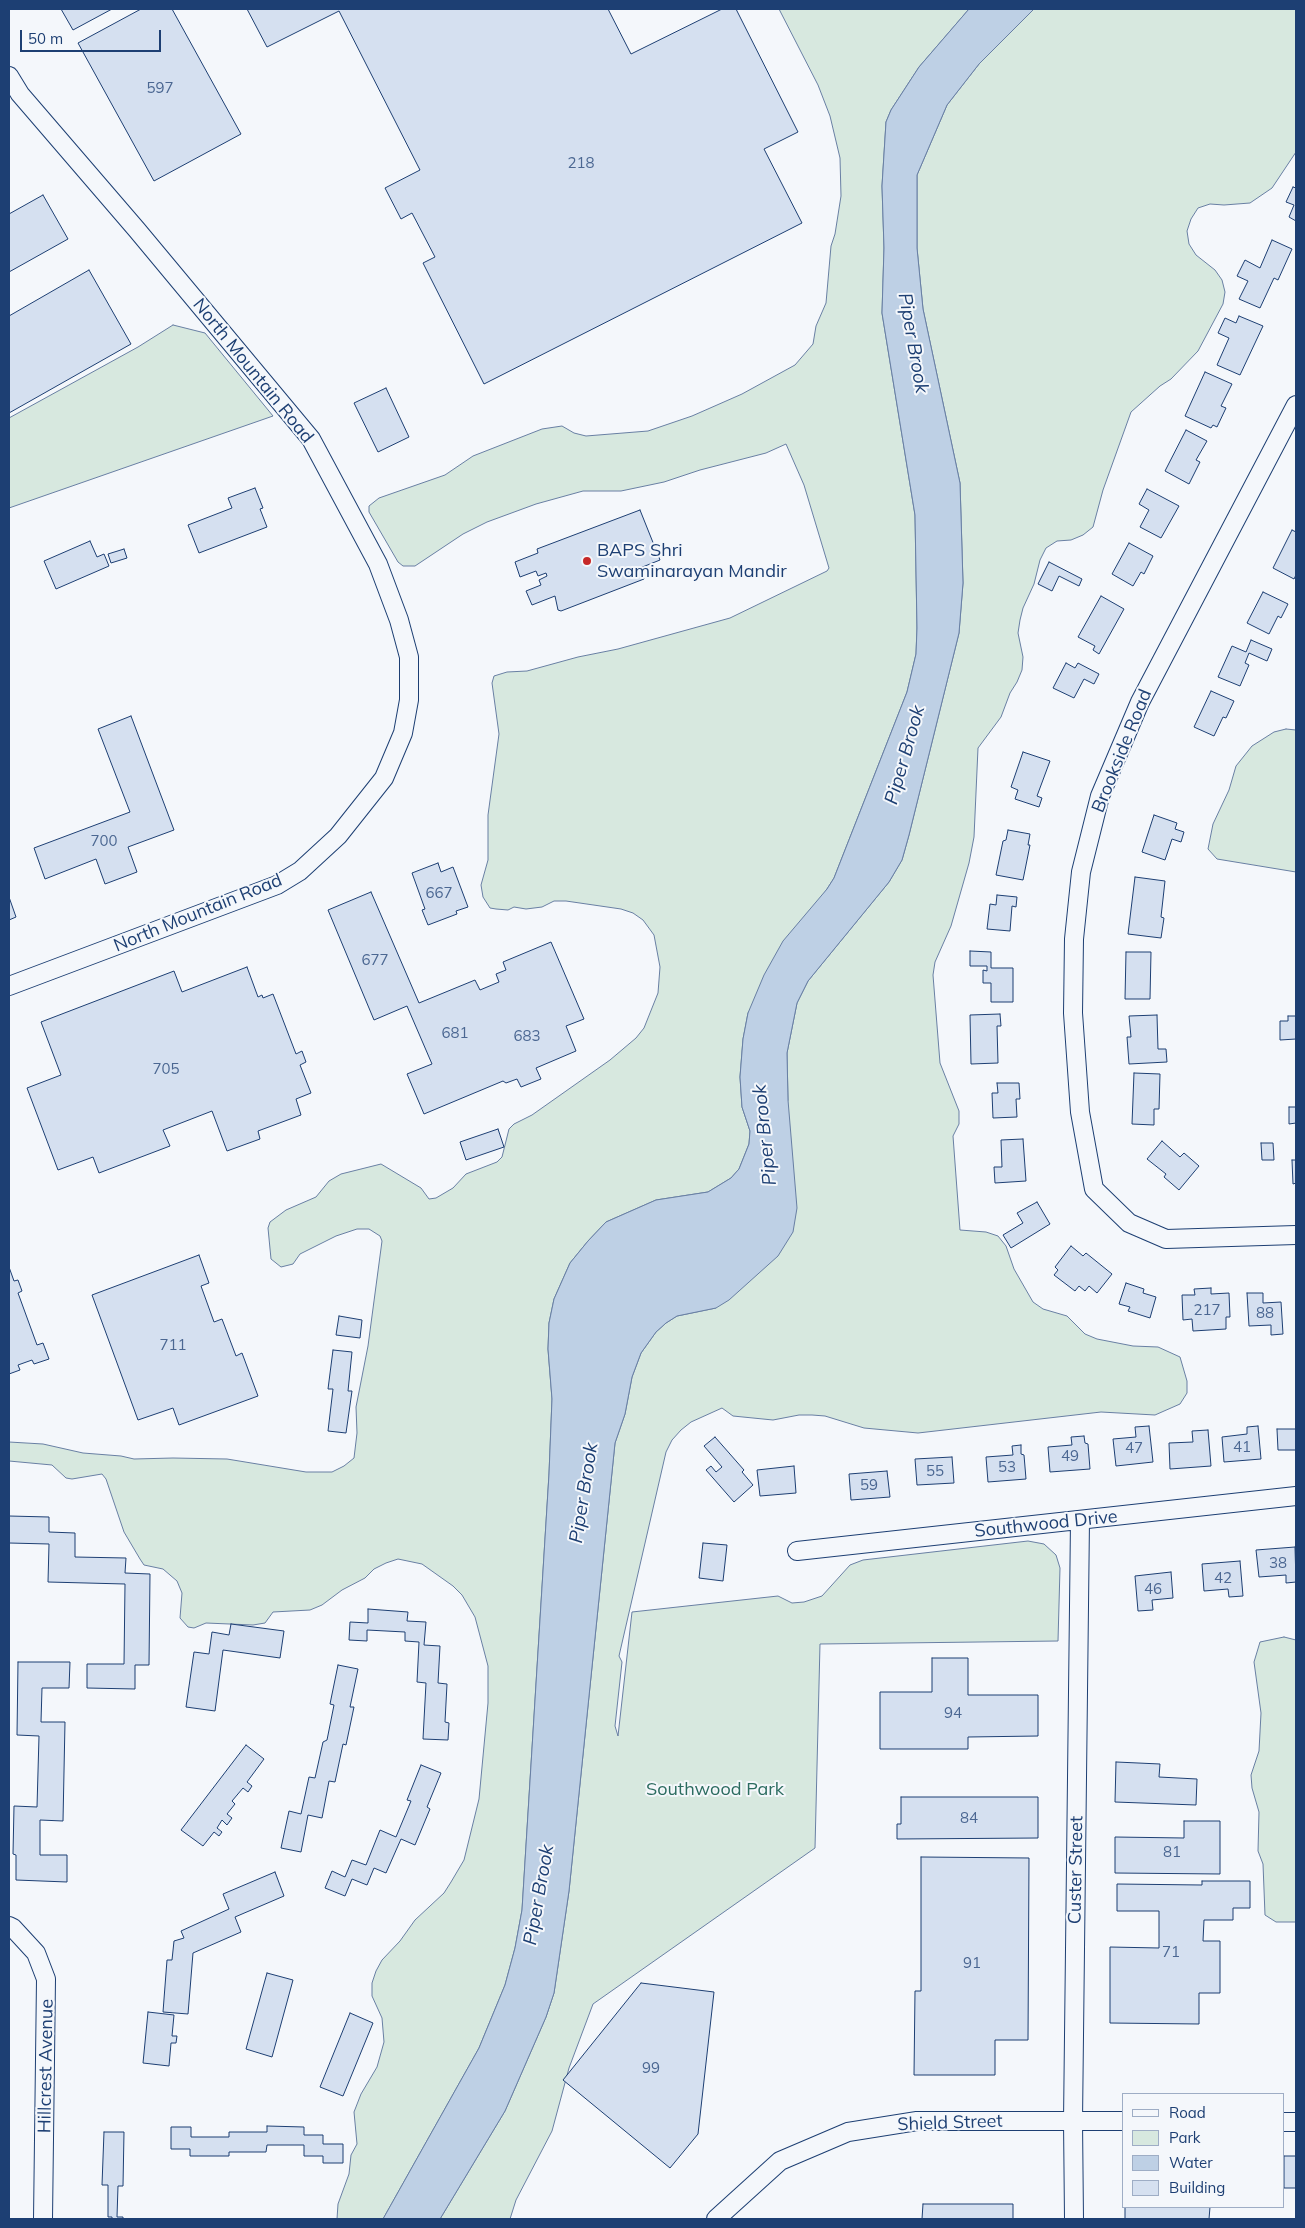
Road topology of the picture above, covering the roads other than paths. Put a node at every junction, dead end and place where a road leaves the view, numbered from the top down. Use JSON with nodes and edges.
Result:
{"nodes":[{"id":1,"x":9,"y":76,"type":"edge"},
{"id":2,"x":1296,"y":405,"type":"edge"},
{"id":3,"x":9,"y":986,"type":"edge"},
{"id":4,"x":1296,"y":1234,"type":"edge"},
{"id":5,"x":1296,"y":1496,"type":"edge"},
{"id":6,"x":1080,"y":1520,"type":"junction"},
{"id":7,"x":797,"y":1551,"type":"dead end"},
{"id":8,"x":9,"y":1926,"type":"edge"},
{"id":9,"x":1073,"y":2121,"type":"junction"},
{"id":10,"x":1122,"y":2121,"type":"edge"},
{"id":11,"x":43,"y":2219,"type":"edge"},
{"id":12,"x":716,"y":2219,"type":"edge"},
{"id":13,"x":1074,"y":2219,"type":"edge"}],
"edges":[{"from":1,"to":3,"type":"street","name":"North Mountain Road"},
{"from":2,"to":4,"type":"street","name":"Brookside Road"},
{"from":5,"to":6,"type":"street","name":"Southwood Drive"},
{"from":6,"to":7,"type":"street","name":"Southwood Drive"},
{"from":6,"to":9,"type":"street","name":"Custer Street"},
{"from":8,"to":11,"type":"street","name":"Hillcrest Avenue"},
{"from":9,"to":10,"type":"street","name":"Shield Street"},
{"from":9,"to":12,"type":"street","name":"Shield Street"},
{"from":9,"to":13,"type":"street","name":"Custer Street"}]}
